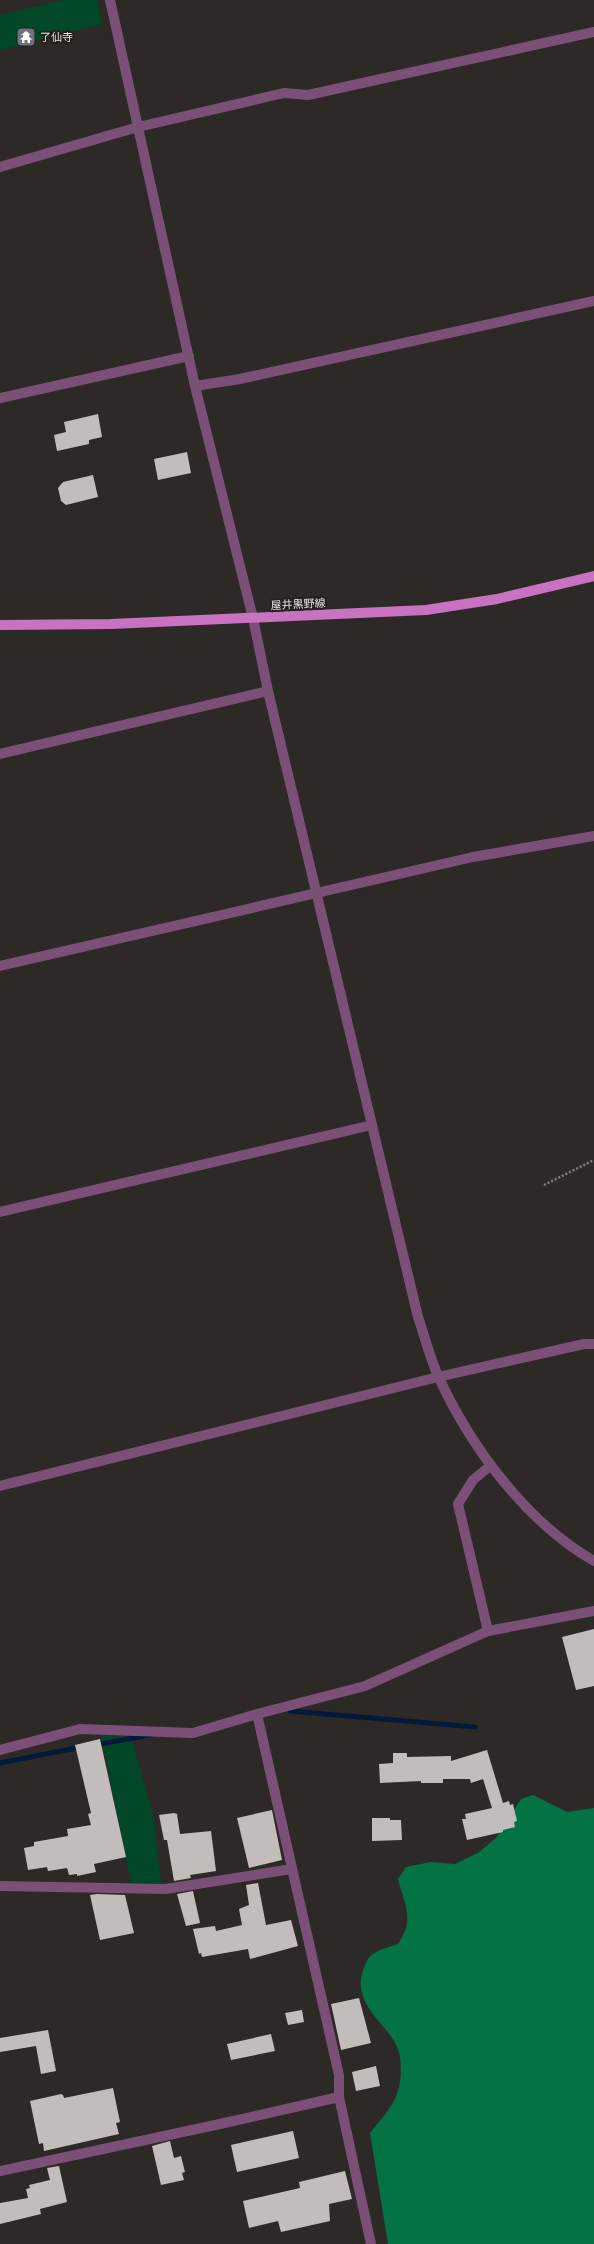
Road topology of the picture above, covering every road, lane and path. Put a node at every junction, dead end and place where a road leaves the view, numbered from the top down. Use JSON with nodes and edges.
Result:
{"nodes":[{"id":1,"x":110,"y":0,"type":"edge"},
{"id":2,"x":594,"y":32,"type":"edge"},
{"id":3,"x":138,"y":127,"type":"junction"},
{"id":4,"x":0,"y":166,"type":"edge"},
{"id":5,"x":594,"y":301,"type":"edge"},
{"id":6,"x":189,"y":356,"type":"junction"},
{"id":7,"x":195,"y":386,"type":"junction"},
{"id":8,"x":0,"y":398,"type":"edge"},
{"id":9,"x":594,"y":576,"type":"edge"},
{"id":10,"x":253,"y":618,"type":"junction"},
{"id":11,"x":0,"y":625,"type":"edge"},
{"id":12,"x":268,"y":691,"type":"junction"},
{"id":13,"x":0,"y":754,"type":"edge"},
{"id":14,"x":594,"y":836,"type":"edge"},
{"id":15,"x":316,"y":892,"type":"junction"},
{"id":16,"x":0,"y":966,"type":"edge"},
{"id":17,"x":372,"y":1125,"type":"junction"},
{"id":18,"x":594,"y":1160,"type":"edge"},
{"id":19,"x":544,"y":1185,"type":"dead end"},
{"id":20,"x":0,"y":1212,"type":"edge"},
{"id":21,"x":594,"y":1344,"type":"edge"},
{"id":22,"x":438,"y":1376,"type":"junction"},
{"id":23,"x":490,"y":1466,"type":"junction"},
{"id":24,"x":0,"y":1486,"type":"edge"},
{"id":25,"x":594,"y":1561,"type":"edge"},
{"id":26,"x":594,"y":1611,"type":"edge"},
{"id":27,"x":488,"y":1631,"type":"junction"},
{"id":28,"x":257,"y":1714,"type":"junction"},
{"id":29,"x":0,"y":1750,"type":"edge"},
{"id":30,"x":292,"y":1869,"type":"junction"},
{"id":31,"x":0,"y":1886,"type":"edge"},
{"id":32,"x":339,"y":2097,"type":"junction"},
{"id":33,"x":0,"y":2170,"type":"edge"},
{"id":34,"x":371,"y":2244,"type":"edge"}],
"edges":[{"from":1,"to":3,"type":"street"},
{"from":2,"to":3,"type":"street"},
{"from":3,"to":4,"type":"street"},
{"from":3,"to":6,"type":"street"},
{"from":5,"to":7,"type":"street"},
{"from":6,"to":7,"type":"street"},
{"from":6,"to":8,"type":"street"},
{"from":7,"to":10,"type":"street"},
{"from":9,"to":10,"type":"main road","name":"屋井黒野線"},
{"from":10,"to":11,"type":"main road","name":"屋井黒野線"},
{"from":10,"to":12,"type":"street"},
{"from":12,"to":13,"type":"street"},
{"from":12,"to":15,"type":"street"},
{"from":14,"to":15,"type":"street"},
{"from":15,"to":16,"type":"street"},
{"from":15,"to":17,"type":"street"},
{"from":17,"to":20,"type":"street"},
{"from":17,"to":22,"type":"street"},
{"from":18,"to":19,"type":"path"},
{"from":21,"to":22,"type":"street"},
{"from":22,"to":23,"type":"street"},
{"from":22,"to":24,"type":"street"},
{"from":23,"to":25,"type":"street"},
{"from":23,"to":27,"type":"street"},
{"from":26,"to":27,"type":"street"},
{"from":27,"to":28,"type":"street"},
{"from":28,"to":29,"type":"street"},
{"from":28,"to":30,"type":"street"},
{"from":30,"to":31,"type":"street"},
{"from":30,"to":32,"type":"street"},
{"from":32,"to":33,"type":"street"},
{"from":32,"to":34,"type":"street"}]}
